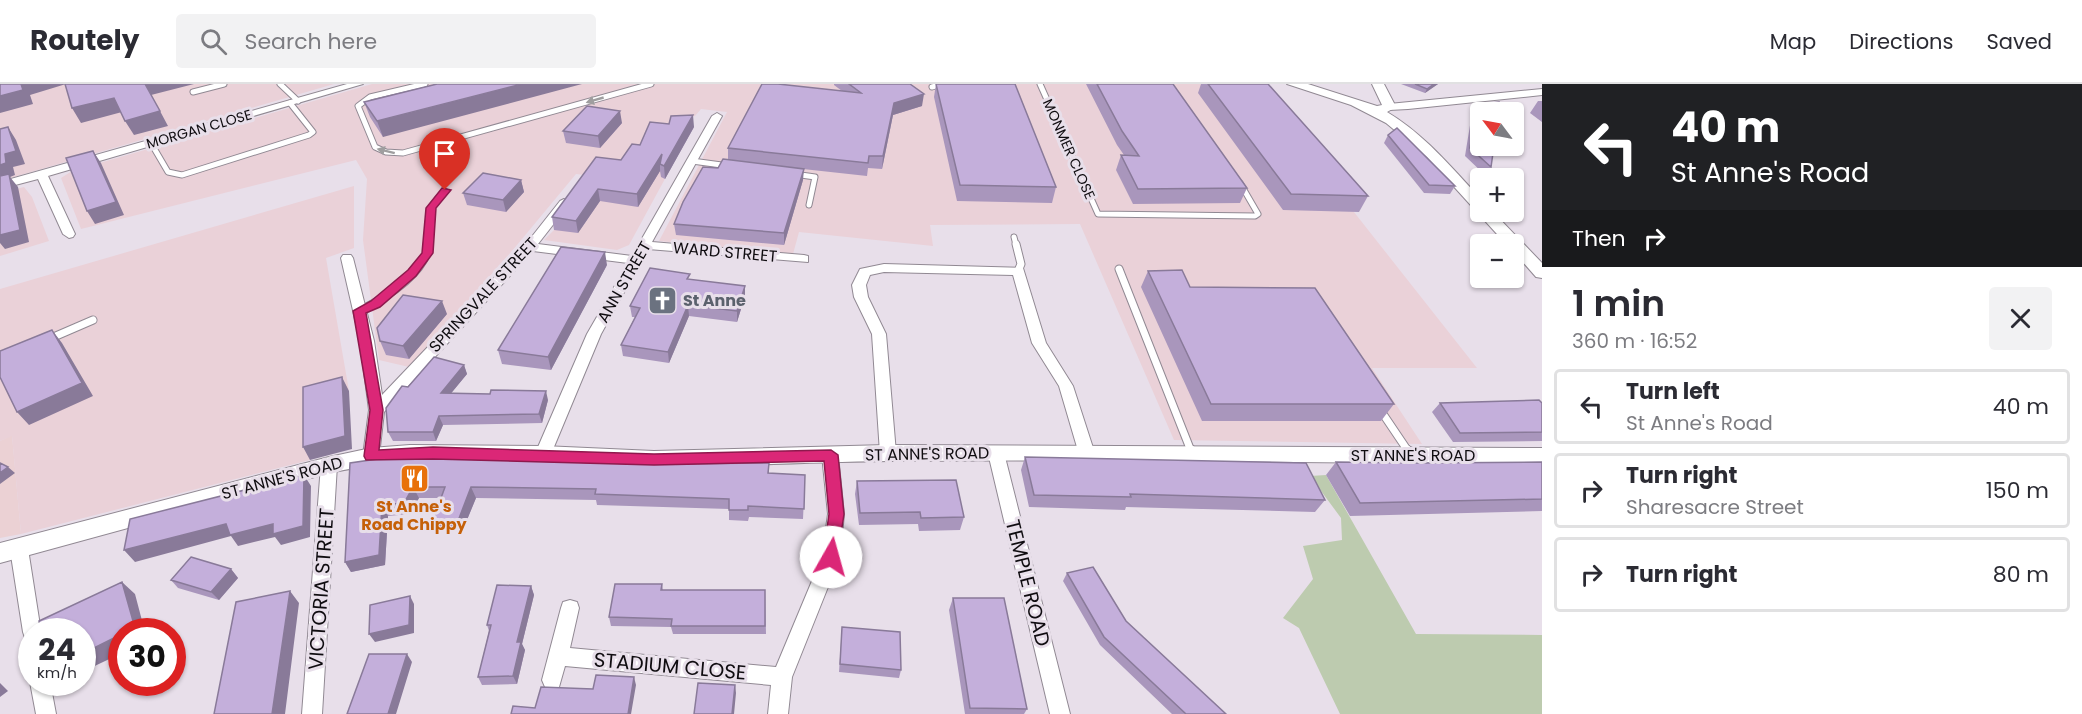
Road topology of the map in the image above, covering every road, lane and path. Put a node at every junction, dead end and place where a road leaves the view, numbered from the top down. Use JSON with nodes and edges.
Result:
{"nodes":[{"id":1,"x":225,"y":84,"type":"edge"},
{"id":2,"x":280,"y":84,"type":"edge"},
{"id":3,"x":358,"y":84,"type":"edge"},
{"id":4,"x":425,"y":84,"type":"edge"},
{"id":5,"x":651,"y":84,"type":"edge"},
{"id":6,"x":942,"y":84,"type":"edge"},
{"id":7,"x":1040,"y":84,"type":"edge"},
{"id":8,"x":1293,"y":84,"type":"edge"},
{"id":9,"x":1378,"y":84,"type":"edge"},
{"id":10,"x":932,"y":87,"type":"dead end"},
{"id":11,"x":194,"y":92,"type":"dead end"},
{"id":12,"x":1542,"y":93,"type":"edge"},
{"id":13,"x":294,"y":102,"type":"junction"},
{"id":14,"x":1382,"y":109,"type":"junction"},
{"id":15,"x":717,"y":116,"type":"dead end"},
{"id":16,"x":151,"y":143,"type":"junction"},
{"id":17,"x":692,"y":161,"type":"junction"},
{"id":18,"x":732,"y":166,"type":"edge"},
{"id":19,"x":41,"y":174,"type":"junction"},
{"id":20,"x":791,"y":174,"type":"edge"},
{"id":21,"x":1238,"y":179,"type":"edge"},
{"id":22,"x":0,"y":186,"type":"edge"},
{"id":23,"x":445,"y":190,"type":"dead end"},
{"id":24,"x":571,"y":194,"type":"edge"},
{"id":25,"x":1470,"y":196,"type":"edge"},
{"id":26,"x":809,"y":206,"type":"dead end"},
{"id":27,"x":1494,"y":222,"type":"edge"},
{"id":28,"x":69,"y":234,"type":"dead end"},
{"id":29,"x":1014,"y":237,"type":"dead end"},
{"id":30,"x":645,"y":245,"type":"junction"},
{"id":31,"x":530,"y":247,"type":"junction"},
{"id":32,"x":347,"y":258,"type":"dead end"},
{"id":33,"x":804,"y":259,"type":"dead end"},
{"id":34,"x":634,"y":260,"type":"junction"},
{"id":35,"x":1119,"y":269,"type":"dead end"},
{"id":36,"x":1018,"y":271,"type":"junction"},
{"id":37,"x":1541,"y":271,"type":"edge"},
{"id":38,"x":360,"y":311,"type":"junction"},
{"id":39,"x":93,"y":320,"type":"dead end"},
{"id":40,"x":41,"y":342,"type":"edge"},
{"id":41,"x":1373,"y":400,"type":"edge"},
{"id":42,"x":376,"y":410,"type":"junction"},
{"id":43,"x":888,"y":453,"type":"junction"},
{"id":44,"x":996,"y":453,"type":"junction"},
{"id":45,"x":543,"y":454,"type":"junction"},
{"id":46,"x":1087,"y":454,"type":"junction"},
{"id":47,"x":1410,"y":454,"type":"junction"},
{"id":48,"x":831,"y":455,"type":"junction"},
{"id":49,"x":1192,"y":455,"type":"junction"},
{"id":50,"x":371,"y":456,"type":"junction"},
{"id":51,"x":1542,"y":456,"type":"edge"},
{"id":52,"x":329,"y":465,"type":"junction"},
{"id":53,"x":9,"y":551,"type":"edge"},
{"id":54,"x":570,"y":608,"type":"dead end"},
{"id":55,"x":28,"y":618,"type":"edge"},
{"id":56,"x":558,"y":656,"type":"junction"},
{"id":57,"x":782,"y":677,"type":"junction"},
{"id":58,"x":552,"y":680,"type":"dead end"},
{"id":59,"x":43,"y":696,"type":"edge"},
{"id":60,"x":46,"y":714,"type":"edge"},
{"id":61,"x":312,"y":714,"type":"edge"},
{"id":62,"x":778,"y":714,"type":"edge"},
{"id":63,"x":1060,"y":714,"type":"edge"}],
"edges":[{"from":1,"to":11,"type":"lane"},
{"from":2,"to":13,"type":"lane"},
{"from":3,"to":13,"type":"street","name":"MORGAN CLOSE"},
{"from":5,"to":4,"type":"lane","one_way":true},
{"from":6,"to":10,"type":"lane"},
{"from":7,"to":21,"type":"lane","name":"MONMER CLOSE"},
{"from":8,"to":14,"type":"street"},
{"from":9,"to":14,"type":"street"},
{"from":12,"to":14,"type":"street"},
{"from":13,"to":16,"type":"street","name":"MORGAN CLOSE"},
{"from":13,"to":16,"type":"lane"},
{"from":14,"to":25,"type":"street"},
{"from":15,"to":17,"type":"street","name":"ANN STREET"},
{"from":16,"to":19,"type":"street","name":"MORGAN CLOSE"},
{"from":17,"to":18,"type":"lane"},
{"from":17,"to":30,"type":"street","name":"ANN STREET"},
{"from":19,"to":22,"type":"street","name":"MORGAN CLOSE"},
{"from":19,"to":28,"type":"street"},
{"from":20,"to":26,"type":"lane"},
{"from":23,"to":38,"type":"lane"},
{"from":24,"to":31,"type":"street","name":"SPRINGVALE STREET"},
{"from":27,"to":37,"type":"street"},
{"from":29,"to":36,"type":"lane"},
{"from":30,"to":33,"type":"street","name":"WARD STREET"},
{"from":30,"to":34,"type":"street","name":"ANN STREET"},
{"from":31,"to":34,"type":"street"},
{"from":31,"to":42,"type":"street","name":"SPRINGVALE STREET"},
{"from":32,"to":38,"type":"street"},
{"from":34,"to":45,"type":"street","name":"ANN STREET"},
{"from":35,"to":49,"type":"lane"},
{"from":36,"to":43,"type":"street"},
{"from":36,"to":46,"type":"street"},
{"from":38,"to":42,"type":"street"},
{"from":39,"to":40,"type":"lane"},
{"from":41,"to":47,"type":"lane"},
{"from":42,"to":50,"type":"street"},
{"from":43,"to":44,"type":"street","name":"ST ANNE'S ROAD"},
{"from":43,"to":48,"type":"street","name":"ST ANNE'S ROAD"},
{"from":44,"to":46,"type":"street","name":"ST ANNE'S ROAD"},
{"from":44,"to":63,"type":"street","name":"TEMPLE ROAD"},
{"from":45,"to":48,"type":"street","name":"ST ANNE'S ROAD"},
{"from":45,"to":50,"type":"street","name":"ST ANNE'S ROAD"},
{"from":46,"to":49,"type":"street","name":"ST ANNE'S ROAD"},
{"from":47,"to":49,"type":"street","name":"ST ANNE'S ROAD"},
{"from":47,"to":51,"type":"street","name":"ST ANNE'S ROAD"},
{"from":48,"to":57,"type":"street"},
{"from":50,"to":52,"type":"street","name":"ST ANNE'S ROAD"},
{"from":52,"to":53,"type":"street","name":"ST ANNE'S ROAD"},
{"from":52,"to":61,"type":"street","name":"VICTORIA STREET"},
{"from":53,"to":55,"type":"street"},
{"from":54,"to":56,"type":"street"},
{"from":56,"to":57,"type":"street","name":"STADIUM CLOSE"},
{"from":56,"to":58,"type":"street"},
{"from":57,"to":62,"type":"street"},
{"from":59,"to":60,"type":"street"}]}
